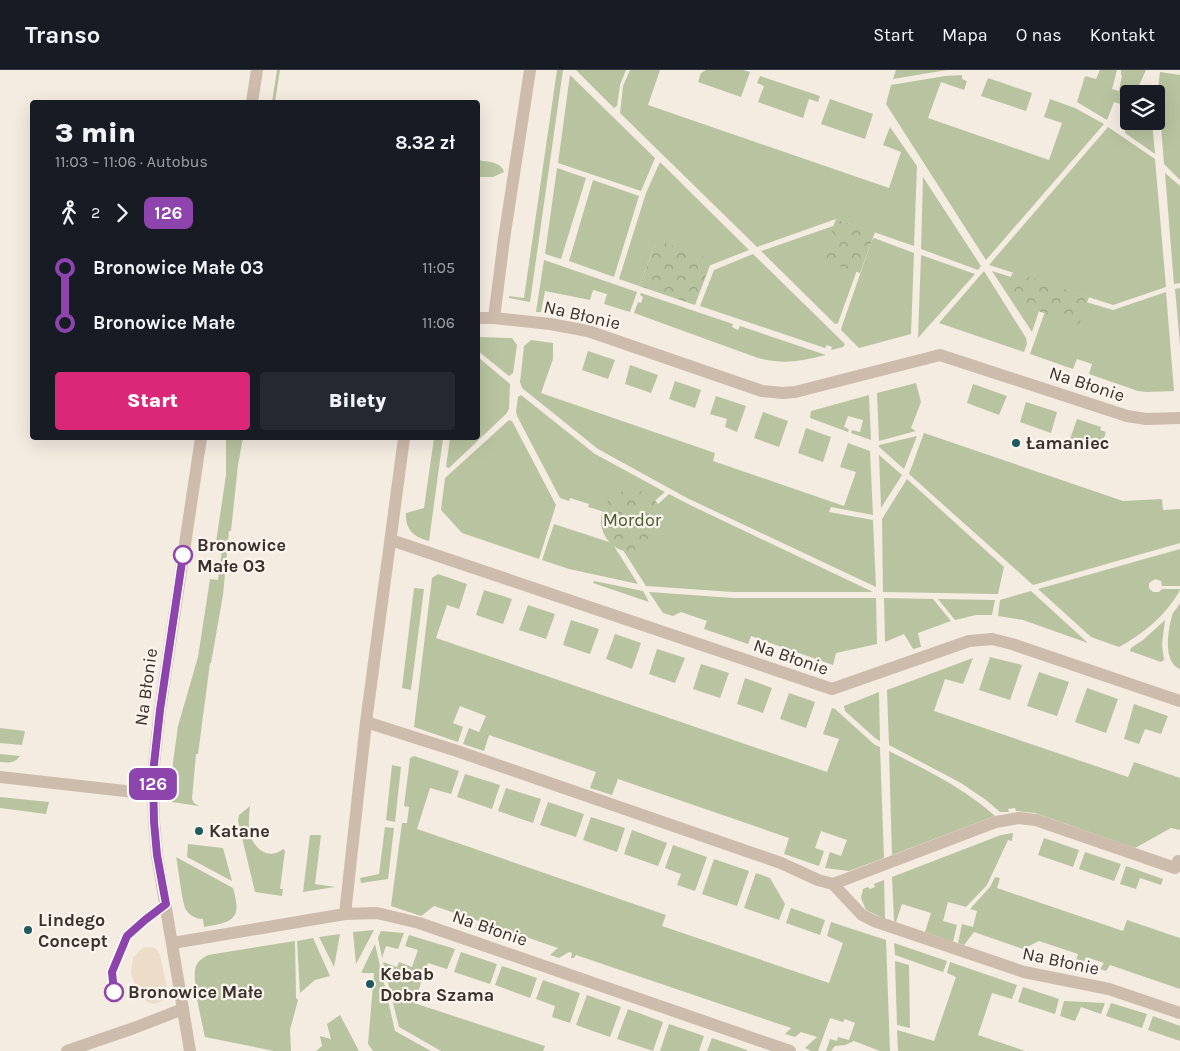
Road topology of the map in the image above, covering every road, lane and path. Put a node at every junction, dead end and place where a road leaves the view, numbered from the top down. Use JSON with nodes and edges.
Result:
{"nodes":[{"id":1,"x":257,"y":70,"type":"edge"},
{"id":2,"x":530,"y":70,"type":"edge"},
{"id":3,"x":252,"y":100,"type":"edge"},
{"id":4,"x":480,"y":318,"type":"edge"},
{"id":5,"x":494,"y":318,"type":"junction"},
{"id":6,"x":1180,"y":418,"type":"edge"},
{"id":7,"x":201,"y":440,"type":"edge"},
{"id":8,"x":404,"y":440,"type":"edge"},
{"id":9,"x":390,"y":540,"type":"junction"},
{"id":10,"x":1180,"y":702,"type":"edge"},
{"id":11,"x":366,"y":722,"type":"junction"},
{"id":12,"x":0,"y":776,"type":"edge"},
{"id":13,"x":152,"y":794,"type":"junction"},
{"id":14,"x":1178,"y":861,"type":"dead end"},
{"id":15,"x":833,"y":884,"type":"junction"},
{"id":16,"x":345,"y":914,"type":"junction"},
{"id":17,"x":173,"y":943,"type":"junction"},
{"id":18,"x":183,"y":1009,"type":"junction"},
{"id":19,"x":1180,"y":1013,"type":"edge"},
{"id":20,"x":67,"y":1051,"type":"edge"},
{"id":21,"x":190,"y":1051,"type":"edge"},
{"id":22,"x":790,"y":1051,"type":"edge"}],
"edges":[{"from":1,"to":3,"type":"street"},
{"from":2,"to":5,"type":"street"},
{"from":4,"to":5,"type":"street","name":"Na Błonie"},
{"from":5,"to":6,"type":"street","name":"Na Błonie"},
{"from":7,"to":13,"type":"street","name":"Na Błonie"},
{"from":8,"to":9,"type":"street"},
{"from":9,"to":10,"type":"street","name":"Na Błonie"},
{"from":9,"to":11,"type":"street"},
{"from":11,"to":15,"type":"street","name":"Na Błonie"},
{"from":11,"to":16,"type":"street"},
{"from":12,"to":13,"type":"street"},
{"from":13,"to":17,"type":"street","name":"Na Błonie"},
{"from":14,"to":15,"type":"street"},
{"from":15,"to":19,"type":"street","name":"Na Błonie"},
{"from":16,"to":17,"type":"street","name":"Na Błonie"},
{"from":16,"to":22,"type":"street","name":"Na Błonie"},
{"from":17,"to":18,"type":"street","name":"Na Błonie"},
{"from":18,"to":20,"type":"street"},
{"from":18,"to":21,"type":"street","name":"Na Błonie"}]}
